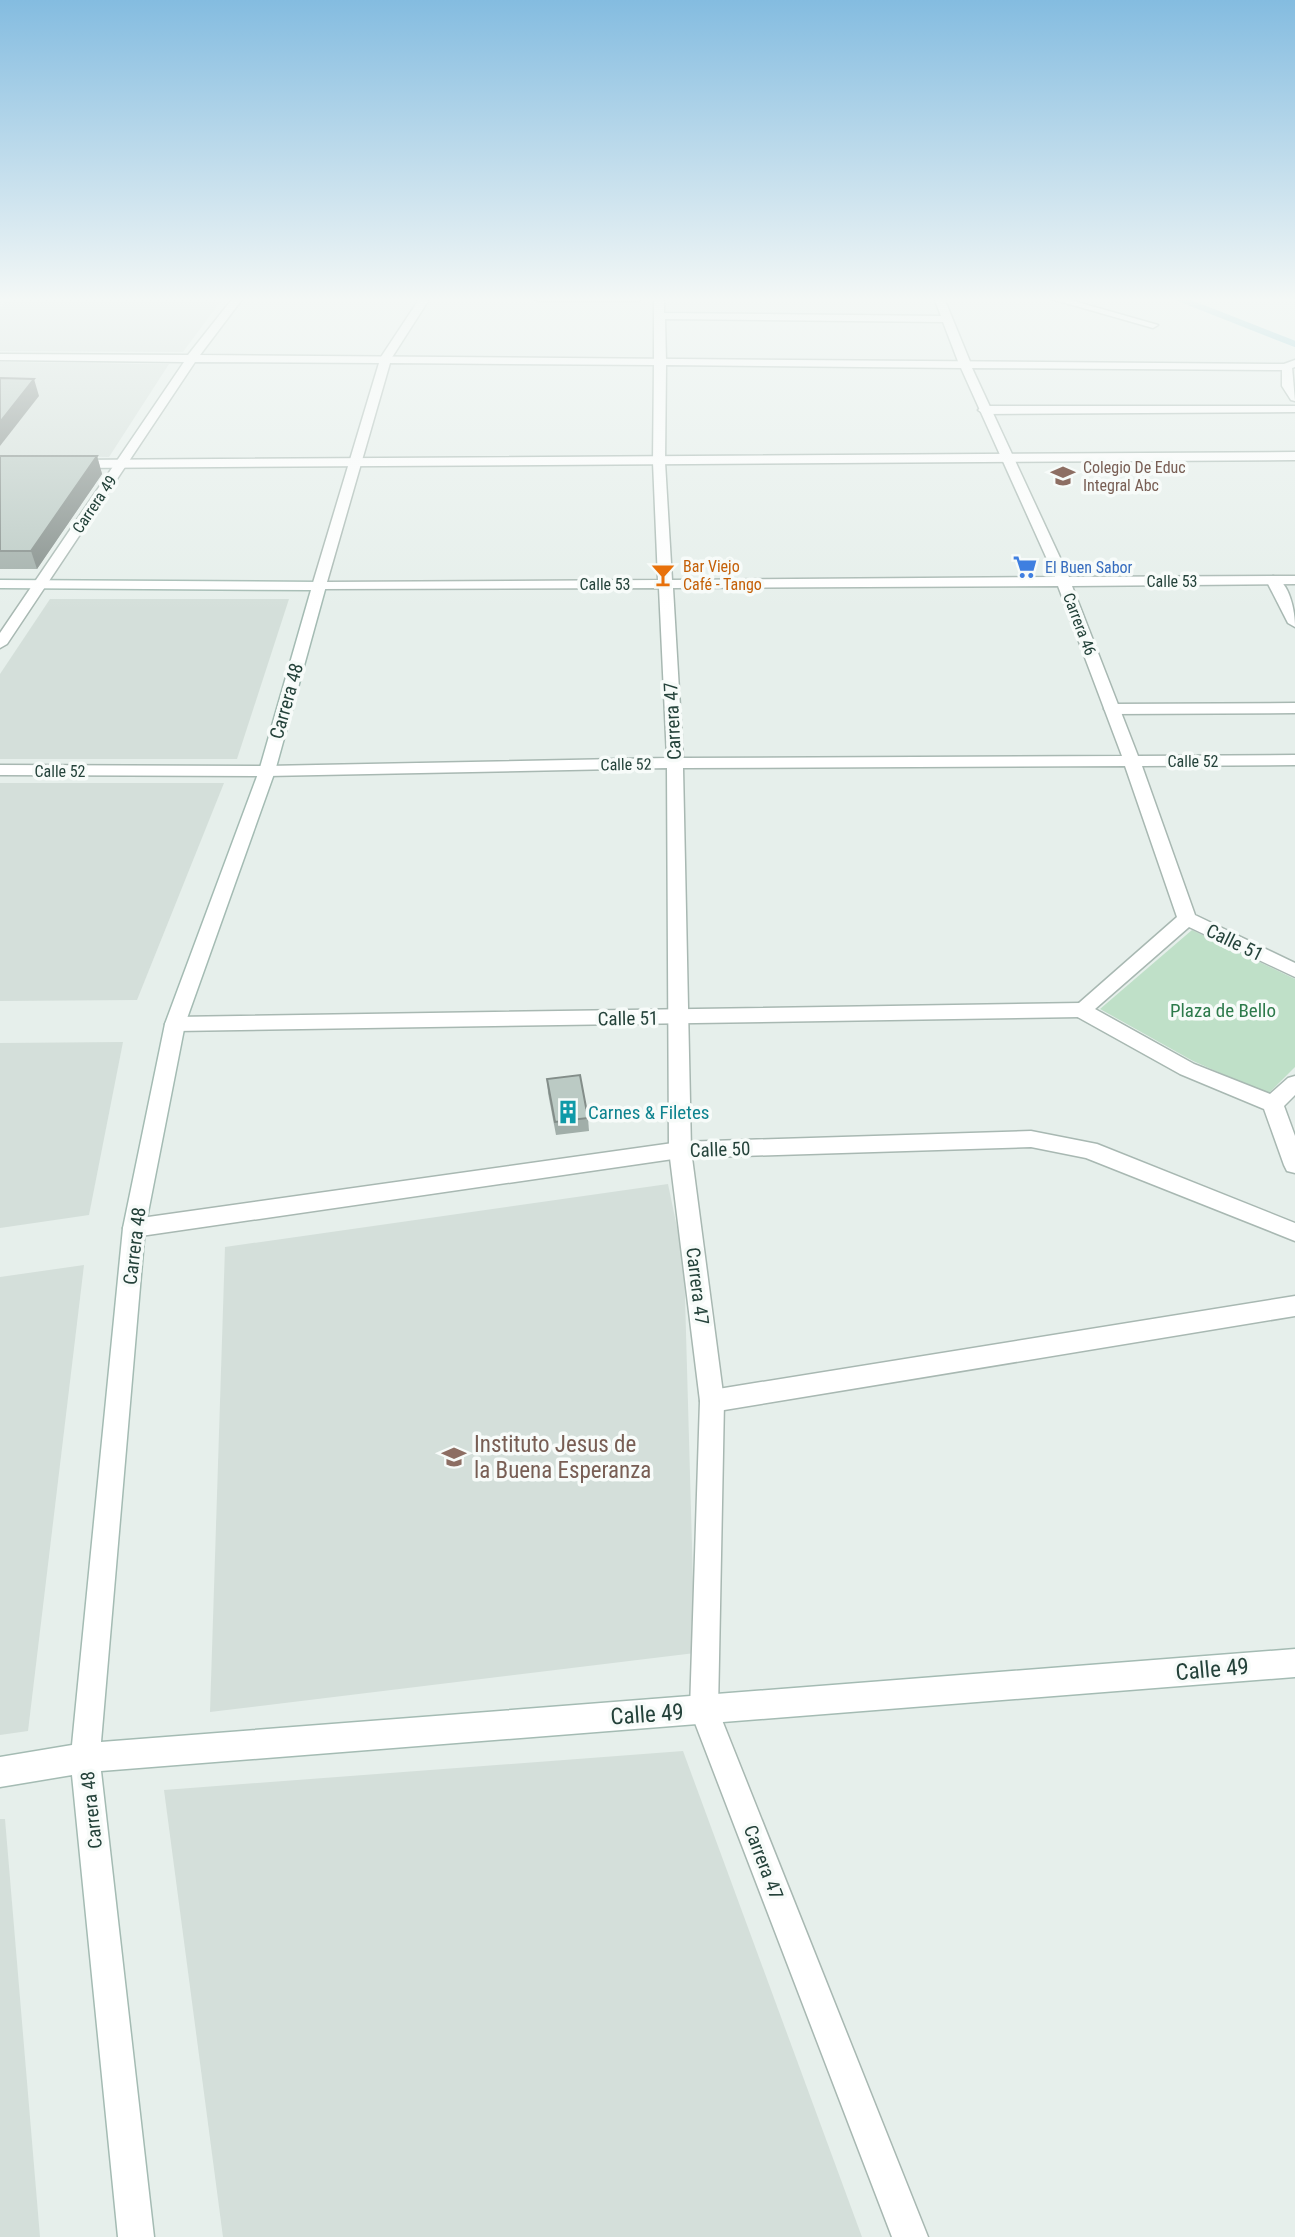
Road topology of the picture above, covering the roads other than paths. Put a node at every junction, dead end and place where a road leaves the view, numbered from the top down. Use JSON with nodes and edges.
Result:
{"nodes":[{"id":1,"x":162,"y":402,"type":"edge"},
{"id":2,"x":372,"y":402,"type":"edge"},
{"id":3,"x":660,"y":402,"type":"edge"},
{"id":4,"x":981,"y":402,"type":"edge"},
{"id":5,"x":984,"y":410,"type":"junction"},
{"id":6,"x":1295,"y":410,"type":"edge"},
{"id":7,"x":1295,"y":456,"type":"edge"},
{"id":8,"x":1006,"y":458,"type":"junction"},
{"id":9,"x":659,"y":462,"type":"junction"},
{"id":10,"x":354,"y":463,"type":"junction"},
{"id":11,"x":53,"y":464,"type":"edge"},
{"id":12,"x":121,"y":464,"type":"junction"},
{"id":13,"x":1273,"y":580,"type":"junction"},
{"id":14,"x":1295,"y":580,"type":"edge"},
{"id":15,"x":1064,"y":582,"type":"junction"},
{"id":16,"x":41,"y":583,"type":"junction"},
{"id":17,"x":0,"y":584,"type":"edge"},
{"id":18,"x":666,"y":584,"type":"junction"},
{"id":19,"x":319,"y":586,"type":"junction"},
{"id":20,"x":1295,"y":623,"type":"edge"},
{"id":21,"x":0,"y":644,"type":"edge"},
{"id":22,"x":1295,"y":708,"type":"edge"},
{"id":23,"x":1112,"y":709,"type":"junction"},
{"id":24,"x":1295,"y":760,"type":"edge"},
{"id":25,"x":1132,"y":761,"type":"junction"},
{"id":26,"x":674,"y":763,"type":"junction"},
{"id":27,"x":0,"y":771,"type":"edge"},
{"id":28,"x":267,"y":771,"type":"junction"},
{"id":29,"x":1188,"y":919,"type":"junction"},
{"id":30,"x":1295,"y":971,"type":"edge"},
{"id":31,"x":1081,"y":1010,"type":"junction"},
{"id":32,"x":678,"y":1017,"type":"junction"},
{"id":33,"x":175,"y":1024,"type":"junction"},
{"id":34,"x":1295,"y":1083,"type":"edge"},
{"id":35,"x":1273,"y":1104,"type":"junction"},
{"id":36,"x":680,"y":1150,"type":"junction"},
{"id":37,"x":1295,"y":1165,"type":"edge"},
{"id":38,"x":134,"y":1228,"type":"junction"},
{"id":39,"x":1295,"y":1233,"type":"edge"},
{"id":40,"x":1295,"y":1306,"type":"edge"},
{"id":41,"x":712,"y":1401,"type":"junction"},
{"id":42,"x":1295,"y":1662,"type":"edge"},
{"id":43,"x":704,"y":1710,"type":"junction"},
{"id":44,"x":85,"y":1758,"type":"junction"},
{"id":45,"x":0,"y":1772,"type":"edge"},
{"id":46,"x":136,"y":2237,"type":"edge"},
{"id":47,"x":910,"y":2237,"type":"edge"}],
"edges":[{"from":1,"to":12,"type":"street","name":"Carrera 49"},
{"from":2,"to":10,"type":"street","name":"Carrera 48"},
{"from":3,"to":9,"type":"street","name":"Carrera 47"},
{"from":4,"to":5,"type":"street","name":"Carrera 46"},
{"from":5,"to":6,"type":"street"},
{"from":5,"to":8,"type":"street","name":"Carrera 46"},
{"from":7,"to":8,"type":"street"},
{"from":8,"to":9,"type":"street"},
{"from":8,"to":15,"type":"street","name":"Carrera 46"},
{"from":9,"to":10,"type":"street"},
{"from":9,"to":18,"type":"street","name":"Carrera 47"},
{"from":10,"to":12,"type":"street"},
{"from":10,"to":19,"type":"street","name":"Carrera 48"},
{"from":11,"to":12,"type":"street"},
{"from":12,"to":16,"type":"street","name":"Carrera 49"},
{"from":13,"to":14,"type":"street","name":"Calle 53"},
{"from":13,"to":15,"type":"street","name":"Calle 53"},
{"from":13,"to":20,"type":"street"},
{"from":15,"to":18,"type":"street","name":"Calle 53"},
{"from":15,"to":23,"type":"street","name":"Carrera 46"},
{"from":16,"to":17,"type":"street","name":"Calle 53"},
{"from":16,"to":19,"type":"street","name":"Calle 53"},
{"from":16,"to":21,"type":"street","name":"Carrera 49"},
{"from":18,"to":19,"type":"street","name":"Calle 53"},
{"from":18,"to":26,"type":"street","name":"Carrera 47"},
{"from":19,"to":28,"type":"street","name":"Carrera 48"},
{"from":22,"to":23,"type":"street"},
{"from":23,"to":25,"type":"street","name":"Carrera 46"},
{"from":24,"to":25,"type":"street","name":"Calle 52"},
{"from":25,"to":26,"type":"street","name":"Calle 52"},
{"from":25,"to":29,"type":"street","name":"Carrera 46"},
{"from":26,"to":28,"type":"street","name":"Calle 52"},
{"from":26,"to":32,"type":"street","name":"Carrera 47"},
{"from":27,"to":28,"type":"street","name":"Calle 52"},
{"from":28,"to":33,"type":"street","name":"Carrera 48"},
{"from":29,"to":30,"type":"street","name":"Calle 51"},
{"from":29,"to":31,"type":"street","name":"Calle 51"},
{"from":31,"to":32,"type":"street","name":"Calle 51"},
{"from":31,"to":35,"type":"street"},
{"from":32,"to":33,"type":"street","name":"Calle 51"},
{"from":32,"to":36,"type":"street","name":"Carrera 47"},
{"from":33,"to":38,"type":"street","name":"Carrera 48"},
{"from":34,"to":35,"type":"street"},
{"from":35,"to":37,"type":"street"},
{"from":36,"to":38,"type":"street","name":"Calle 50"},
{"from":36,"to":39,"type":"street","name":"Calle 50"},
{"from":36,"to":41,"type":"street","name":"Carrera 47"},
{"from":38,"to":44,"type":"street","name":"Carrera 48"},
{"from":40,"to":41,"type":"street"},
{"from":41,"to":43,"type":"street","name":"Carrera 47"},
{"from":42,"to":43,"type":"street","name":"Calle 49"},
{"from":43,"to":44,"type":"street","name":"Calle 49"},
{"from":43,"to":47,"type":"street","name":"Carrera 47"},
{"from":44,"to":45,"type":"street","name":"Calle 49"},
{"from":44,"to":46,"type":"street","name":"Carrera 48"}]}
